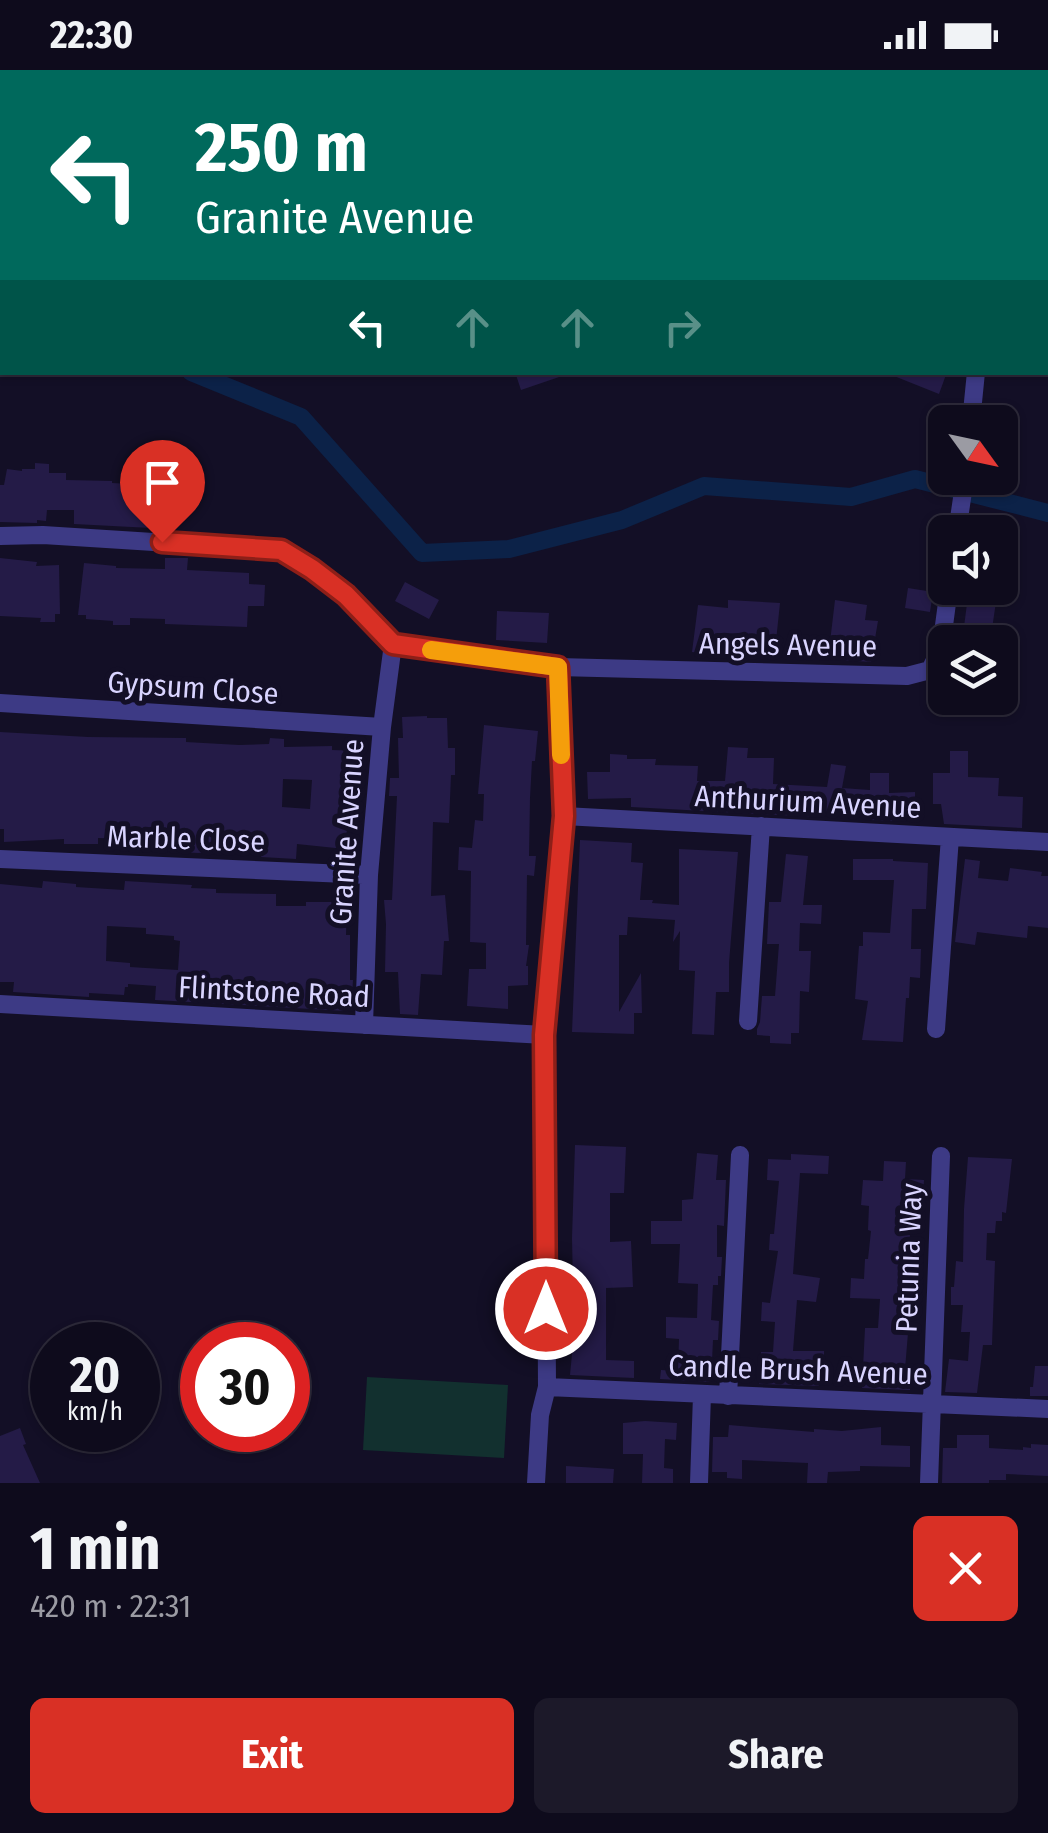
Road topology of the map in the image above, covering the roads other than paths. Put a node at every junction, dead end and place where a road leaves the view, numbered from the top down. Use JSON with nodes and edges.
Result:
{"nodes":[{"id":1,"x":976,"y":375,"type":"edge"},
{"id":2,"x":973,"y":405,"type":"edge"},
{"id":3,"x":0,"y":536,"type":"edge"},
{"id":4,"x":947,"y":605,"type":"edge"},
{"id":5,"x":393,"y":644,"type":"junction"},
{"id":6,"x":558,"y":667,"type":"junction"},
{"id":7,"x":0,"y":703,"type":"edge"},
{"id":8,"x":382,"y":727,"type":"junction"},
{"id":9,"x":564,"y":816,"type":"junction"},
{"id":10,"x":761,"y":826,"type":"junction"},
{"id":11,"x":950,"y":837,"type":"junction"},
{"id":12,"x":1048,"y":842,"type":"edge"},
{"id":13,"x":0,"y":859,"type":"edge"},
{"id":14,"x":369,"y":875,"type":"junction"},
{"id":15,"x":0,"y":1004,"type":"edge"},
{"id":16,"x":748,"y":1022,"type":"dead end"},
{"id":17,"x":364,"y":1025,"type":"junction"},
{"id":18,"x":936,"y":1029,"type":"dead end"},
{"id":19,"x":544,"y":1035,"type":"junction"},
{"id":20,"x":740,"y":1155,"type":"dead end"},
{"id":21,"x":941,"y":1156,"type":"dead end"},
{"id":22,"x":547,"y":1387,"type":"junction"},
{"id":23,"x":702,"y":1395,"type":"junction"},
{"id":24,"x":728,"y":1396,"type":"junction"},
{"id":25,"x":931,"y":1402,"type":"junction"},
{"id":26,"x":1048,"y":1409,"type":"edge"},
{"id":27,"x":536,"y":1483,"type":"edge"},
{"id":28,"x":699,"y":1483,"type":"edge"},
{"id":29,"x":929,"y":1483,"type":"edge"}],
"edges":[{"from":1,"to":2,"type":"street"},
{"from":3,"to":5,"type":"street"},
{"from":4,"to":6,"type":"street","name":"Angels Avenue"},
{"from":5,"to":6,"type":"street"},
{"from":5,"to":8,"type":"street","name":"Granite Avenue"},
{"from":6,"to":9,"type":"street"},
{"from":7,"to":8,"type":"street","name":"Gypsum Close"},
{"from":8,"to":14,"type":"street","name":"Granite Avenue"},
{"from":9,"to":10,"type":"street","name":"Anthurium Avenue"},
{"from":9,"to":19,"type":"street"},
{"from":10,"to":11,"type":"street","name":"Anthurium Avenue"},
{"from":10,"to":16,"type":"street"},
{"from":11,"to":12,"type":"street","name":"Anthurium Avenue"},
{"from":11,"to":18,"type":"street"},
{"from":13,"to":14,"type":"street","name":"Marble Close"},
{"from":14,"to":17,"type":"street","name":"Granite Avenue"},
{"from":15,"to":17,"type":"street","name":"Flintstone Road"},
{"from":17,"to":19,"type":"street","name":"Flintstone Road"},
{"from":19,"to":22,"type":"street"},
{"from":20,"to":24,"type":"street"},
{"from":21,"to":25,"type":"street","name":"Petunia Way"},
{"from":22,"to":23,"type":"street","name":"Candle Brush Avenue"},
{"from":22,"to":27,"type":"street"},
{"from":23,"to":24,"type":"street","name":"Candle Brush Avenue"},
{"from":23,"to":28,"type":"street"},
{"from":24,"to":25,"type":"street","name":"Candle Brush Avenue"},
{"from":25,"to":26,"type":"street","name":"Candle Brush Avenue"},
{"from":25,"to":29,"type":"street","name":"Petunia Way"}]}
